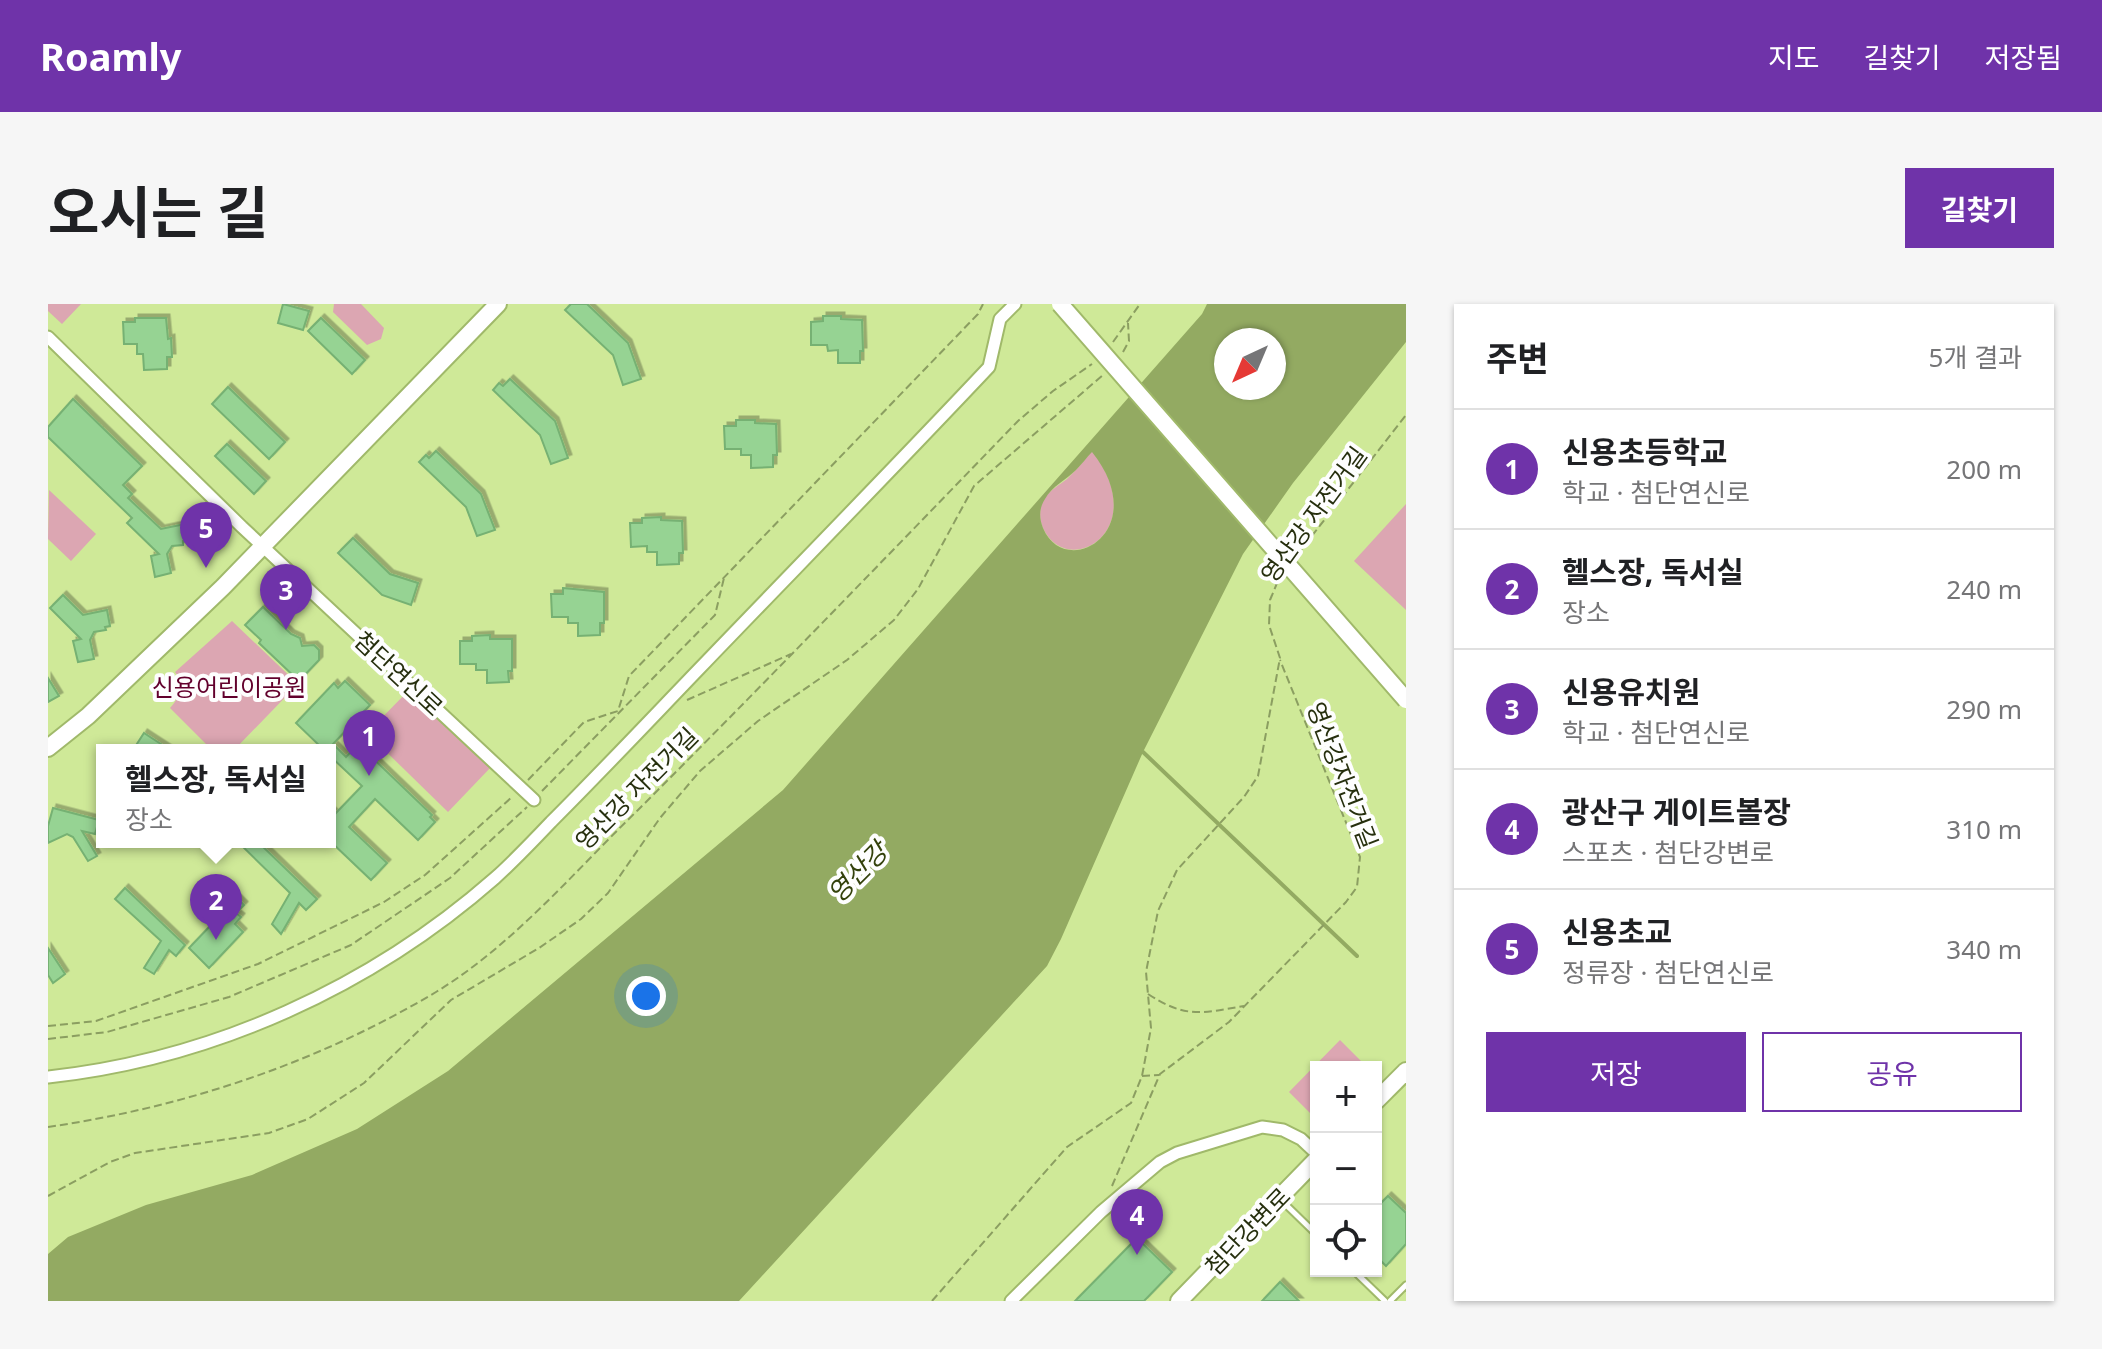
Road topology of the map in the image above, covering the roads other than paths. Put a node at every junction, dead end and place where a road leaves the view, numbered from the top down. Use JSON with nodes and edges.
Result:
{"nodes":[{"id":1,"x":498,"y":304,"type":"edge"},
{"id":2,"x":1015,"y":304,"type":"edge"},
{"id":3,"x":1060,"y":304,"type":"edge"},
{"id":4,"x":48,"y":337,"type":"edge"},
{"id":5,"x":264,"y":546,"type":"junction"},
{"id":6,"x":1406,"y":700,"type":"edge"},
{"id":7,"x":48,"y":748,"type":"edge"},
{"id":8,"x":534,"y":800,"type":"road end"},
{"id":9,"x":48,"y":1077,"type":"edge"},
{"id":10,"x":1403,"y":1079,"type":"edge"},
{"id":11,"x":1382,"y":1096,"type":"edge"},
{"id":12,"x":1310,"y":1147,"type":"edge"},
{"id":13,"x":1310,"y":1166,"type":"edge"},
{"id":14,"x":1279,"y":1198,"type":"junction"},
{"id":15,"x":1310,"y":1228,"type":"edge"},
{"id":16,"x":1361,"y":1277,"type":"edge"},
{"id":17,"x":1406,"y":1285,"type":"edge"},
{"id":18,"x":1011,"y":1301,"type":"edge"},
{"id":19,"x":1179,"y":1301,"type":"edge"},
{"id":20,"x":1388,"y":1301,"type":"edge"}],
"edges":[{"from":1,"to":5,"type":"street"},
{"from":2,"to":9,"type":"street"},
{"from":3,"to":6,"type":"street","bridge":true},
{"from":4,"to":5,"type":"street","name":"첨단연신로"},
{"from":5,"to":7,"type":"street"},
{"from":5,"to":8,"type":"street","name":"첨단연신로"},
{"from":10,"to":11,"type":"street"},
{"from":12,"to":18,"type":"street"},
{"from":13,"to":14,"type":"street","name":"첨단강변로"},
{"from":14,"to":15,"type":"lane"},
{"from":14,"to":19,"type":"street","name":"첨단강변로"},
{"from":16,"to":20,"type":"lane"},
{"from":17,"to":20,"type":"lane"}]}
